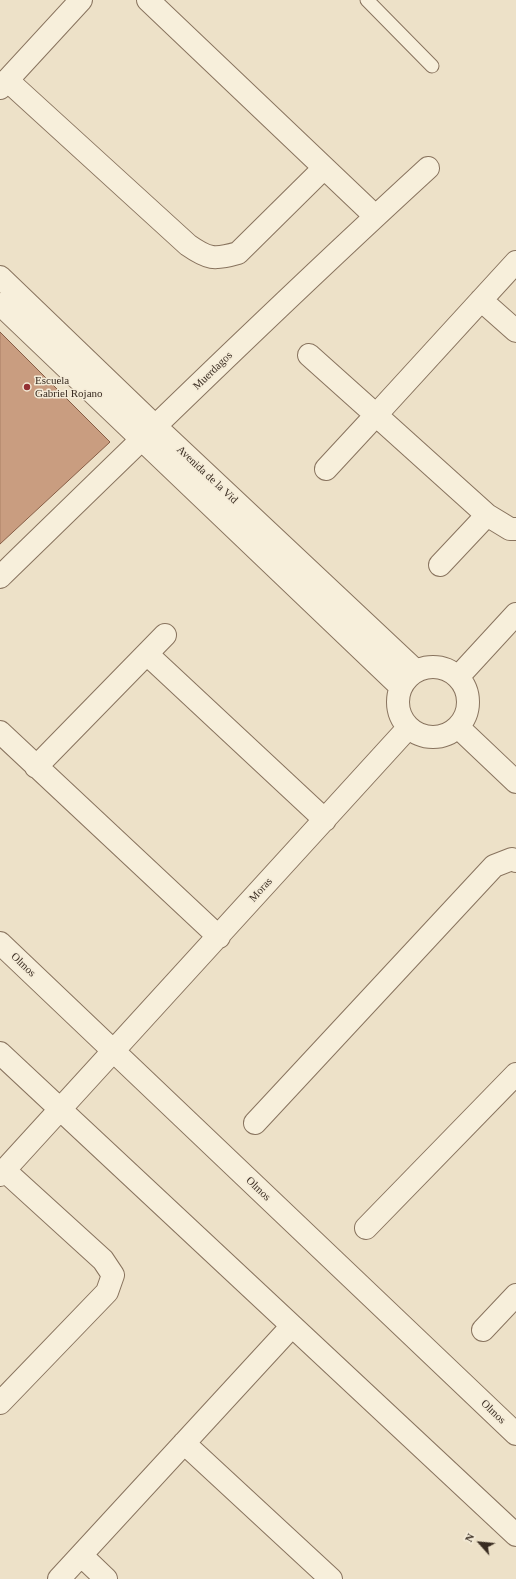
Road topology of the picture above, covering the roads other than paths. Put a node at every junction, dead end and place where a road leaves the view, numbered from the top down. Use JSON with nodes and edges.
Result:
{"nodes":[{"id":1,"x":81,"y":0,"type":"edge"},
{"id":2,"x":148,"y":0,"type":"edge"},
{"id":3,"x":366,"y":0,"type":"edge"},
{"id":4,"x":432,"y":66,"type":"dead end"},
{"id":5,"x":3,"y":84,"type":"edge"},
{"id":6,"x":324,"y":168,"type":"junction"},
{"id":7,"x":428,"y":168,"type":"dead end"},
{"id":8,"x":375,"y":216,"type":"junction"},
{"id":9,"x":516,"y":262,"type":"edge"},
{"id":10,"x":0,"y":278,"type":"edge"},
{"id":11,"x":481,"y":300,"type":"junction"},
{"id":12,"x":0,"y":304,"type":"edge"},
{"id":13,"x":516,"y":331,"type":"edge"},
{"id":14,"x":309,"y":354,"type":"dead end"},
{"id":15,"x":376,"y":415,"type":"junction"},
{"id":16,"x":148,"y":433,"type":"junction"},
{"id":17,"x":326,"y":469,"type":"dead end"},
{"id":18,"x":487,"y":515,"type":"junction"},
{"id":19,"x":516,"y":529,"type":"edge"},
{"id":20,"x":440,"y":565,"type":"dead end"},
{"id":21,"x":0,"y":577,"type":"edge"},
{"id":22,"x":516,"y":614,"type":"edge"},
{"id":23,"x":165,"y":635,"type":"dead end"},
{"id":24,"x":147,"y":654,"type":"junction"},
{"id":25,"x":416,"y":671,"type":"junction"},
{"id":26,"x":458,"y":677,"type":"junction"},
{"id":27,"x":401,"y":687,"type":"junction"},
{"id":28,"x":458,"y":727,"type":"junction"},
{"id":29,"x":408,"y":728,"type":"junction"},
{"id":30,"x":0,"y":732,"type":"edge"},
{"id":31,"x":36,"y":767,"type":"junction"},
{"id":32,"x":516,"y":782,"type":"edge"},
{"id":33,"x":325,"y":820,"type":"junction"},
{"id":34,"x":516,"y":861,"type":"edge"},
{"id":35,"x":219,"y":936,"type":"junction"},
{"id":36,"x":0,"y":943,"type":"edge"},
{"id":37,"x":114,"y":1051,"type":"junction"},
{"id":38,"x":0,"y":1053,"type":"edge"},
{"id":39,"x":516,"y":1074,"type":"edge"},
{"id":40,"x":60,"y":1108,"type":"junction"},
{"id":41,"x":255,"y":1123,"type":"dead end"},
{"id":42,"x":2,"y":1173,"type":"edge"},
{"id":43,"x":366,"y":1228,"type":"dead end"},
{"id":44,"x":516,"y":1295,"type":"edge"},
{"id":45,"x":292,"y":1326,"type":"junction"},
{"id":46,"x":483,"y":1330,"type":"dead end"},
{"id":47,"x":0,"y":1403,"type":"edge"},
{"id":48,"x":516,"y":1434,"type":"edge"},
{"id":49,"x":184,"y":1443,"type":"junction"},
{"id":50,"x":516,"y":1535,"type":"edge"},
{"id":51,"x":81,"y":1555,"type":"junction"},
{"id":52,"x":59,"y":1579,"type":"edge"},
{"id":53,"x":106,"y":1579,"type":"edge"},
{"id":54,"x":331,"y":1579,"type":"edge"}],
"edges":[{"from":1,"to":5,"type":"street"},
{"from":2,"to":6,"type":"street"},
{"from":3,"to":4,"type":"lane"},
{"from":5,"to":6,"type":"street"},
{"from":6,"to":8,"type":"street"},
{"from":7,"to":8,"type":"street","name":"Muerdagos"},
{"from":8,"to":16,"type":"street","name":"Muerdagos"},
{"from":9,"to":11,"type":"street"},
{"from":10,"to":16,"type":"street","name":"Avenida de la Vid"},
{"from":11,"to":13,"type":"street"},
{"from":11,"to":15,"type":"street"},
{"from":12,"to":16,"type":"street","name":"Avenida de la Vid"},
{"from":14,"to":15,"type":"street"},
{"from":15,"to":17,"type":"street"},
{"from":15,"to":18,"type":"street"},
{"from":16,"to":21,"type":"street","name":"Muerdagos"},
{"from":16,"to":25,"type":"street","name":"Avenida de la Vid"},
{"from":16,"to":27,"type":"street","name":"Avenida de la Vid"},
{"from":18,"to":19,"type":"street"},
{"from":18,"to":20,"type":"street"},
{"from":22,"to":26,"type":"street"},
{"from":23,"to":24,"type":"street"},
{"from":24,"to":31,"type":"street"},
{"from":24,"to":33,"type":"street"},
{"from":25,"to":26,"type":"street"},
{"from":25,"to":27,"type":"street"},
{"from":26,"to":28,"type":"street"},
{"from":27,"to":29,"type":"street"},
{"from":28,"to":29,"type":"street"},
{"from":28,"to":32,"type":"street"},
{"from":29,"to":33,"type":"street","name":"Moras"},
{"from":30,"to":31,"type":"street"},
{"from":31,"to":35,"type":"street"},
{"from":33,"to":35,"type":"street","name":"Moras"},
{"from":34,"to":41,"type":"street"},
{"from":35,"to":37,"type":"street","name":"Moras"},
{"from":36,"to":37,"type":"street","name":"Olmos"},
{"from":37,"to":40,"type":"street","name":"Moras"},
{"from":37,"to":48,"type":"street","name":"Olmos"},
{"from":38,"to":40,"type":"street"},
{"from":39,"to":43,"type":"street"},
{"from":40,"to":42,"type":"street","name":"Moras"},
{"from":40,"to":45,"type":"street"},
{"from":42,"to":47,"type":"street"},
{"from":44,"to":46,"type":"street"},
{"from":45,"to":49,"type":"street"},
{"from":45,"to":50,"type":"street"},
{"from":49,"to":51,"type":"street"},
{"from":49,"to":54,"type":"street"},
{"from":51,"to":52,"type":"street"},
{"from":51,"to":53,"type":"street"}]}
